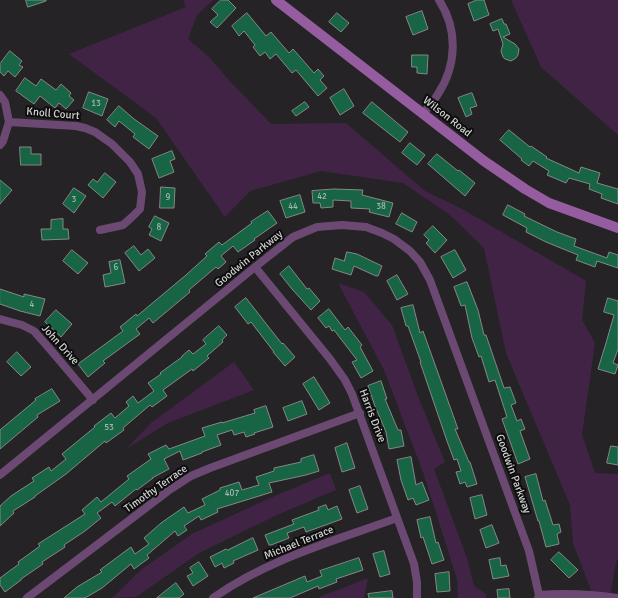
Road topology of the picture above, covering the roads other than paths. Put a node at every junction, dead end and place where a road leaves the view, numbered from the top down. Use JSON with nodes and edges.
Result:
{"nodes":[{"id":1,"x":276,"y":0,"type":"edge"},
{"id":2,"x":439,"y":0,"type":"edge"},
{"id":3,"x":0,"y":94,"type":"edge"},
{"id":4,"x":423,"y":114,"type":"junction"},
{"id":5,"x":9,"y":122,"type":"junction"},
{"id":6,"x":0,"y":145,"type":"edge"},
{"id":7,"x":618,"y":228,"type":"edge"},
{"id":8,"x":100,"y":230,"type":"dead end"},
{"id":9,"x":255,"y":267,"type":"junction"},
{"id":10,"x":0,"y":319,"type":"edge"},
{"id":11,"x":93,"y":400,"type":"junction"},
{"id":12,"x":360,"y":414,"type":"junction"},
{"id":13,"x":0,"y":475,"type":"edge"},
{"id":14,"x":397,"y":518,"type":"junction"},
{"id":15,"x":538,"y":596,"type":"edge"},
{"id":16,"x":28,"y":598,"type":"edge"},
{"id":17,"x":213,"y":598,"type":"edge"},
{"id":18,"x":417,"y":598,"type":"edge"},
{"id":19,"x":617,"y":598,"type":"edge"}],
"edges":[{"from":1,"to":4,"type":"street","name":"Wilson Road"},
{"from":2,"to":4,"type":"street"},
{"from":3,"to":5,"type":"street"},
{"from":4,"to":7,"type":"street","name":"Wilson Road"},
{"from":5,"to":6,"type":"street"},
{"from":5,"to":8,"type":"street","name":"Knoll Court"},
{"from":9,"to":11,"type":"street","name":"Goodwin Parkway"},
{"from":9,"to":12,"type":"street","name":"Harris Drive"},
{"from":9,"to":15,"type":"street","name":"Goodwin Parkway"},
{"from":10,"to":11,"type":"street","name":"John Drive"},
{"from":11,"to":13,"type":"street","name":"Goodwin Parkway"},
{"from":12,"to":14,"type":"street","name":"Harris Drive"},
{"from":12,"to":16,"type":"street","name":"Timothy Terrace"},
{"from":14,"to":17,"type":"street","name":"Michael Terrace"},
{"from":14,"to":18,"type":"street","name":"Harris Drive"},
{"from":15,"to":19,"type":"street"}]}
